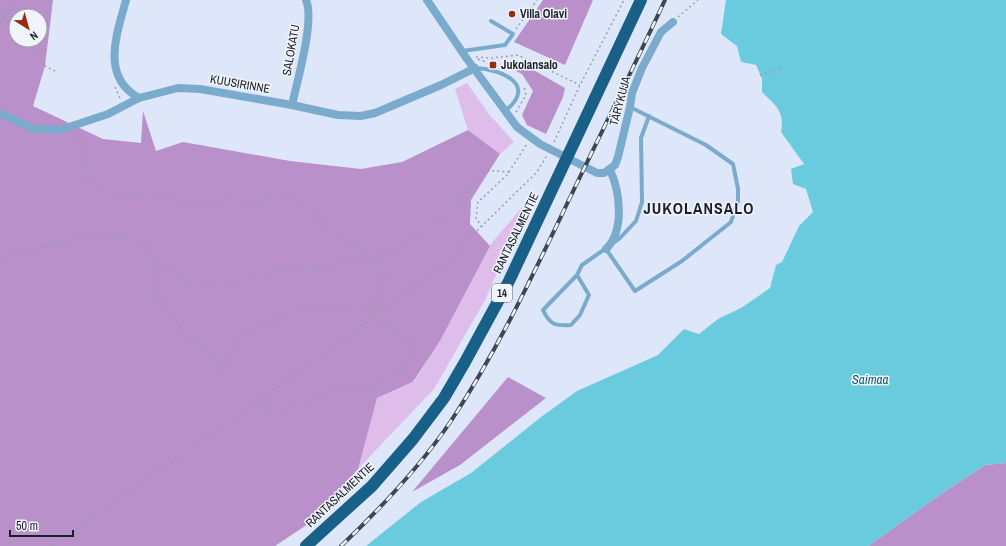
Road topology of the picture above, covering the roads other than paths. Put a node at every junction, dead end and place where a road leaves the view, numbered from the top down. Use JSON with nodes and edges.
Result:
{"nodes":[{"id":1,"x":126,"y":0,"type":"edge"},
{"id":2,"x":306,"y":0,"type":"edge"},
{"id":3,"x":427,"y":0,"type":"edge"},
{"id":4,"x":641,"y":0,"type":"edge"},
{"id":5,"x":491,"y":21,"type":"dead end"},
{"id":6,"x":673,"y":22,"type":"road end"},
{"id":7,"x":462,"y":52,"type":"junction"},
{"id":8,"x":475,"y":68,"type":"junction"},
{"id":9,"x":138,"y":98,"type":"junction"},
{"id":10,"x":292,"y":105,"type":"junction"},
{"id":11,"x":630,"y":108,"type":"junction"},
{"id":12,"x":505,"y":112,"type":"junction"},
{"id":13,"x":0,"y":113,"type":"edge"},
{"id":14,"x":649,"y":116,"type":"junction"},
{"id":15,"x":610,"y":170,"type":"junction"},
{"id":16,"x":608,"y":247,"type":"junction"},
{"id":17,"x":577,"y":275,"type":"junction"},
{"id":18,"x":306,"y":546,"type":"edge"}],
"edges":[{"from":1,"to":9,"type":"street"},
{"from":2,"to":10,"type":"street","name":"SALOKATU"},
{"from":3,"to":7,"type":"street"},
{"from":4,"to":18,"type":"highway","name":"RANTASALMENTIE","number":"14"},
{"from":5,"to":7,"type":"lane"},
{"from":6,"to":11,"type":"street","name":"TÄRYKUJA"},
{"from":7,"to":8,"type":"street"},
{"from":8,"to":10,"type":"street","name":"KUUSIRINNE"},
{"from":8,"to":12,"type":"street"},
{"from":8,"to":12,"type":"lane"},
{"from":9,"to":10,"type":"street","name":"KUUSIRINNE"},
{"from":9,"to":13,"type":"street","name":"KUUSIRINNE"},
{"from":11,"to":14,"type":"lane"},
{"from":11,"to":15,"type":"street","name":"TÄRYKUJA"},
{"from":12,"to":15,"type":"street"},
{"from":14,"to":16,"type":"lane"},
{"from":14,"to":16,"type":"lane"},
{"from":15,"to":16,"type":"street"},
{"from":16,"to":17,"type":"lane"},
{"from":17,"to":17,"type":"lane"}]}
